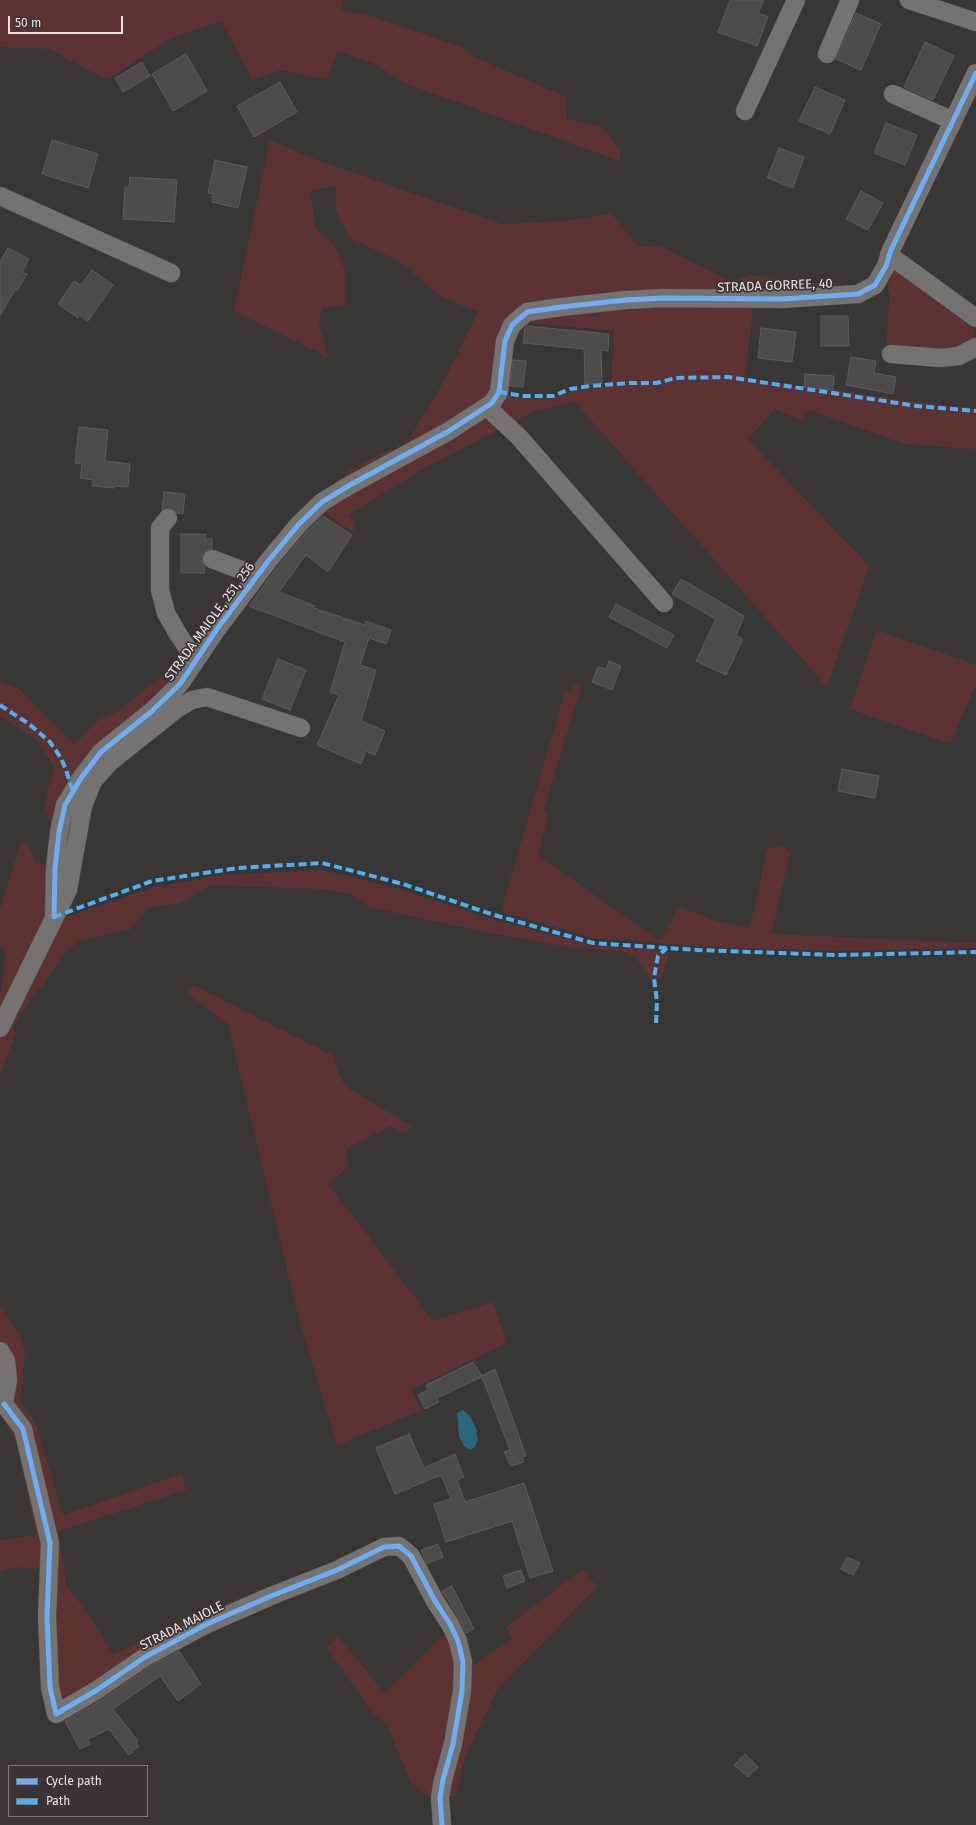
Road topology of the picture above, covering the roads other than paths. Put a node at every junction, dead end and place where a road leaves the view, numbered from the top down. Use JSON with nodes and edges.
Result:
{"nodes":[{"id":1,"x":796,"y":0,"type":"edge"},
{"id":2,"x":850,"y":0,"type":"edge"},
{"id":3,"x":909,"y":0,"type":"edge"},
{"id":4,"x":976,"y":22,"type":"edge"},
{"id":5,"x":827,"y":54,"type":"dead end"},
{"id":6,"x":976,"y":73,"type":"edge"},
{"id":7,"x":893,"y":94,"type":"dead end"},
{"id":8,"x":744,"y":111,"type":"dead end"},
{"id":9,"x":952,"y":121,"type":"junction"},
{"id":10,"x":0,"y":196,"type":"edge"},
{"id":11,"x":889,"y":255,"type":"junction"},
{"id":12,"x":171,"y":273,"type":"dead end"},
{"id":13,"x":976,"y":318,"type":"edge"},
{"id":14,"x":976,"y":347,"type":"edge"},
{"id":15,"x":891,"y":354,"type":"dead end"},
{"id":16,"x":499,"y":392,"type":"joint"},
{"id":17,"x":486,"y":407,"type":"junction"},
{"id":18,"x":168,"y":518,"type":"dead end"},
{"id":19,"x":212,"y":559,"type":"dead end"},
{"id":20,"x":257,"y":576,"type":"junction"},
{"id":21,"x":664,"y":603,"type":"dead end"},
{"id":22,"x":198,"y":657,"type":"junction"},
{"id":23,"x":301,"y":728,"type":"dead end"},
{"id":24,"x":54,"y":917,"type":"junction"},
{"id":25,"x":0,"y":1028,"type":"edge"},
{"id":26,"x":0,"y":1351,"type":"edge"},
{"id":27,"x":2,"y":1404,"type":"edge"},
{"id":28,"x":442,"y":1825,"type":"edge"}],
"edges":[{"from":1,"to":8,"type":"street"},
{"from":2,"to":5,"type":"street"},
{"from":3,"to":4,"type":"street"},
{"from":6,"to":9,"type":"street","name":"STRADA GORREE, 40"},
{"from":7,"to":9,"type":"street"},
{"from":9,"to":11,"type":"street","name":"STRADA GORREE, 40"},
{"from":10,"to":12,"type":"street"},
{"from":11,"to":13,"type":"street"},
{"from":11,"to":16,"type":"street","name":"STRADA GORREE, 40"},
{"from":14,"to":15,"type":"street"},
{"from":16,"to":17,"type":"street","name":"STRADA MAIOLE, 251, 256"},
{"from":17,"to":20,"type":"street","name":"STRADA MAIOLE, 251, 256"},
{"from":17,"to":21,"type":"street"},
{"from":18,"to":22,"type":"street"},
{"from":19,"to":20,"type":"street"},
{"from":20,"to":22,"type":"street","name":"STRADA MAIOLE, 251, 256"},
{"from":22,"to":24,"type":"street","name":"STRADA MAIOLE, 251, 256"},
{"from":23,"to":24,"type":"street"},
{"from":24,"to":25,"type":"street"},
{"from":26,"to":27,"type":"street","name":"STRADA MAIOLE"},
{"from":27,"to":28,"type":"street","name":"STRADA MAIOLE"}]}
